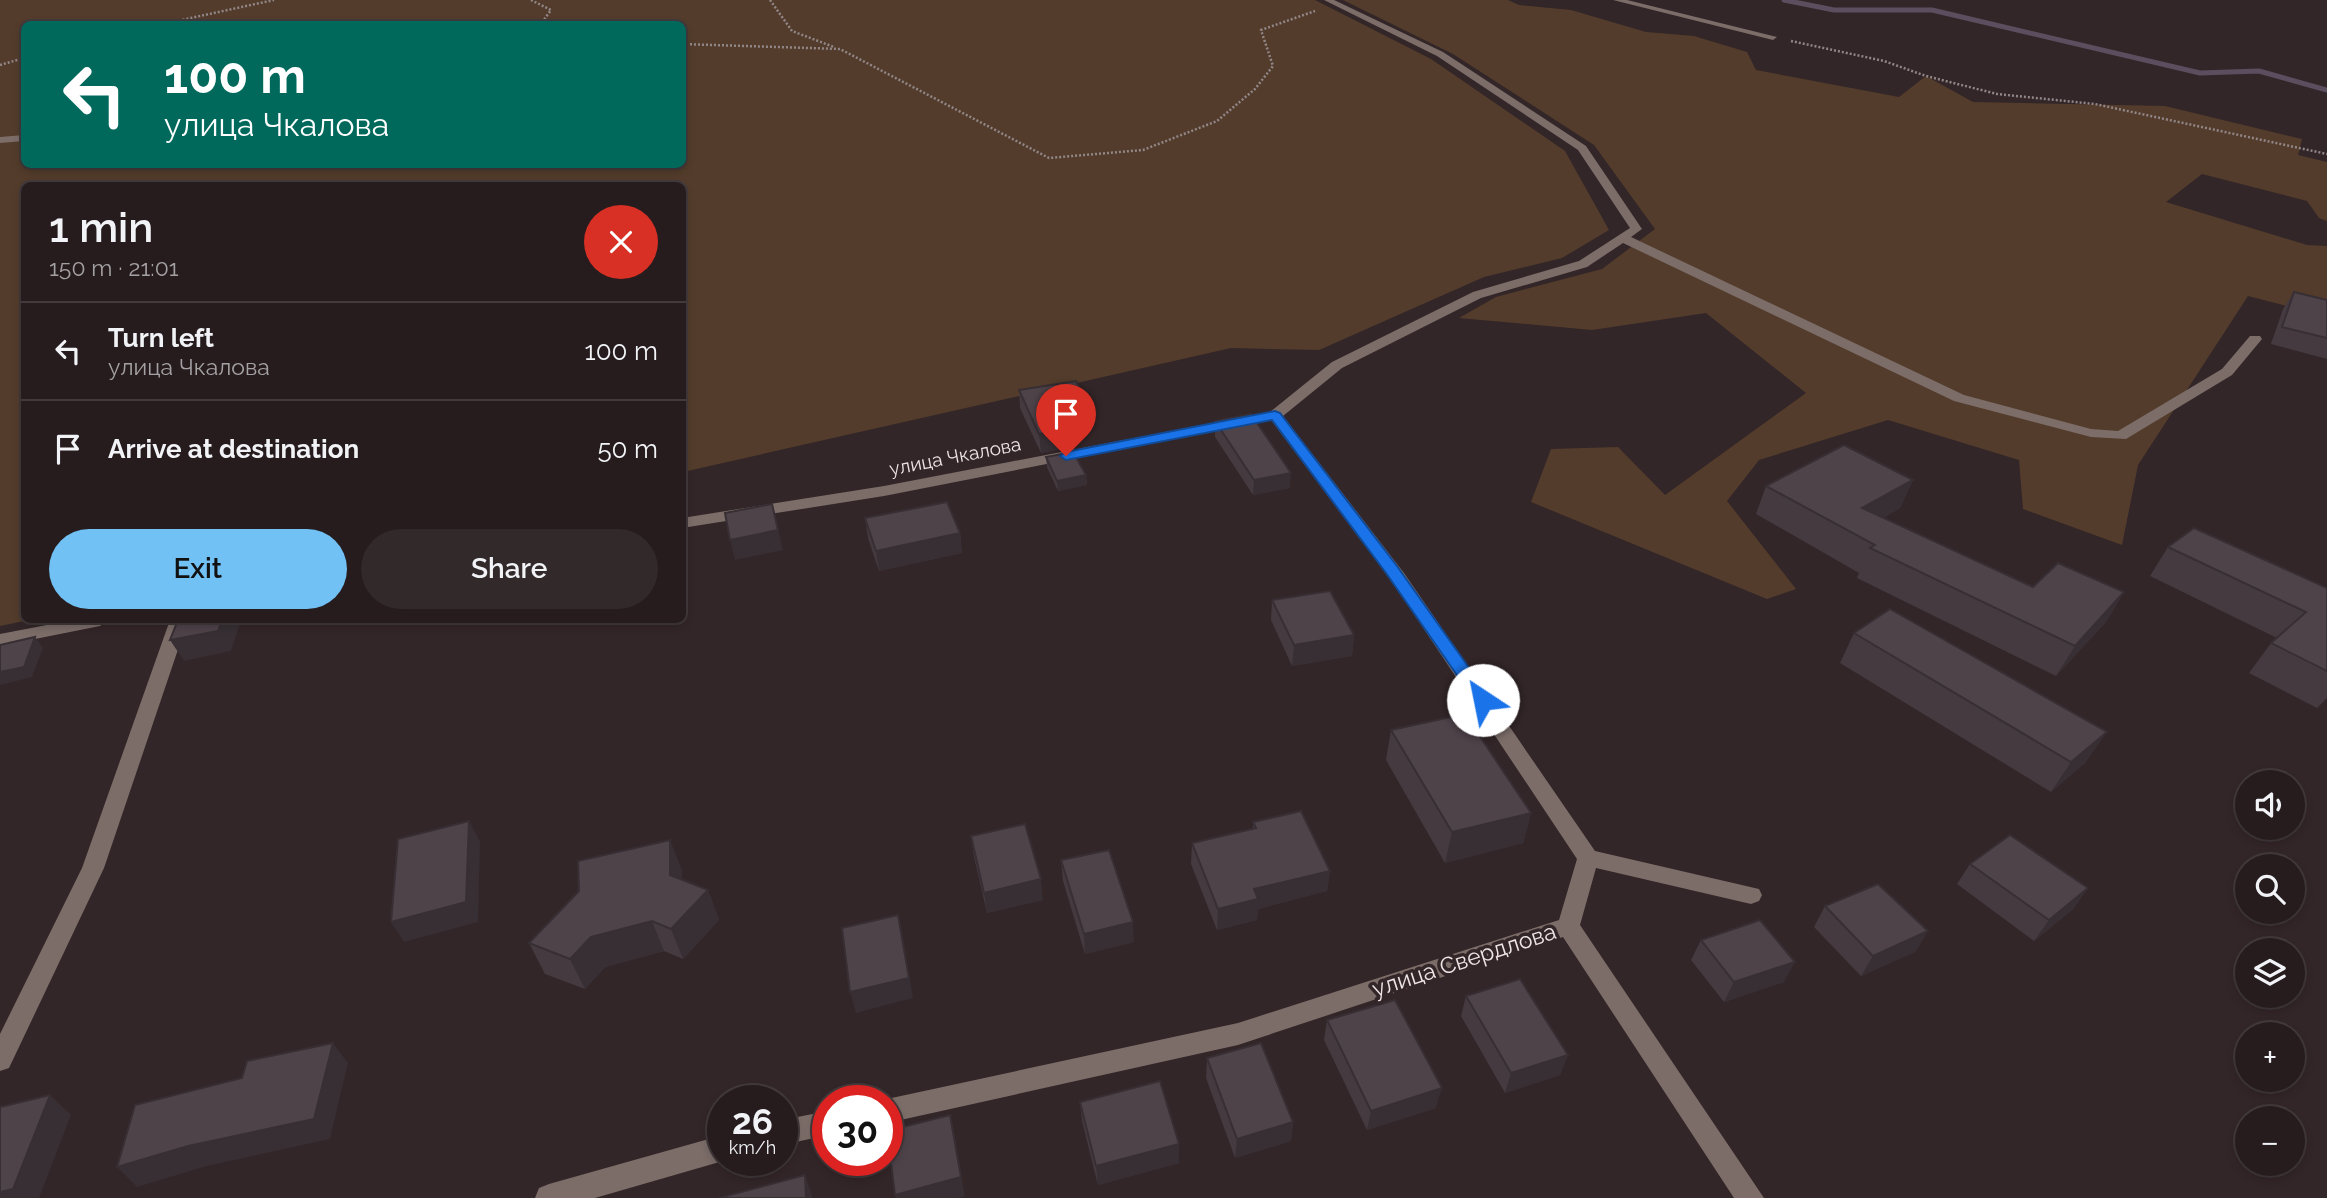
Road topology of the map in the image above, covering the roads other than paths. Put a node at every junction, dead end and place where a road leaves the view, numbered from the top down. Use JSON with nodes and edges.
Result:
{"nodes":[{"id":1,"x":1617,"y":0,"type":"edge"},
{"id":2,"x":1332,"y":2,"type":"edge"},
{"id":3,"x":1773,"y":37,"type":"road end"},
{"id":4,"x":21,"y":138,"type":"edge"},
{"id":5,"x":0,"y":140,"type":"edge"},
{"id":6,"x":1623,"y":238,"type":"junction"},
{"id":7,"x":2255,"y":339,"type":"dead end"},
{"id":8,"x":1275,"y":415,"type":"junction"},
{"id":9,"x":686,"y":522,"type":"edge"},
{"id":10,"x":85,"y":623,"type":"edge"},
{"id":11,"x":178,"y":623,"type":"edge"},
{"id":12,"x":0,"y":640,"type":"edge"},
{"id":13,"x":1588,"y":858,"type":"junction"},
{"id":14,"x":1751,"y":895,"type":"dead end"},
{"id":15,"x":1568,"y":926,"type":"junction"},
{"id":16,"x":0,"y":1060,"type":"edge"},
{"id":17,"x":903,"y":1107,"type":"edge"},
{"id":18,"x":707,"y":1153,"type":"edge"},
{"id":19,"x":549,"y":1198,"type":"edge"},
{"id":20,"x":1750,"y":1198,"type":"edge"}],
"edges":[{"from":1,"to":3,"type":"street"},
{"from":2,"to":6,"type":"street"},
{"from":4,"to":5,"type":"street"},
{"from":6,"to":7,"type":"street"},
{"from":6,"to":8,"type":"street"},
{"from":8,"to":9,"type":"street","name":"улица Чкалова"},
{"from":8,"to":13,"type":"street"},
{"from":10,"to":12,"type":"street"},
{"from":11,"to":16,"type":"street"},
{"from":13,"to":14,"type":"street"},
{"from":13,"to":15,"type":"street","name":"улица Свердлова"},
{"from":15,"to":17,"type":"street","name":"улица Свердлова"},
{"from":15,"to":20,"type":"street"},
{"from":18,"to":19,"type":"street"}]}
